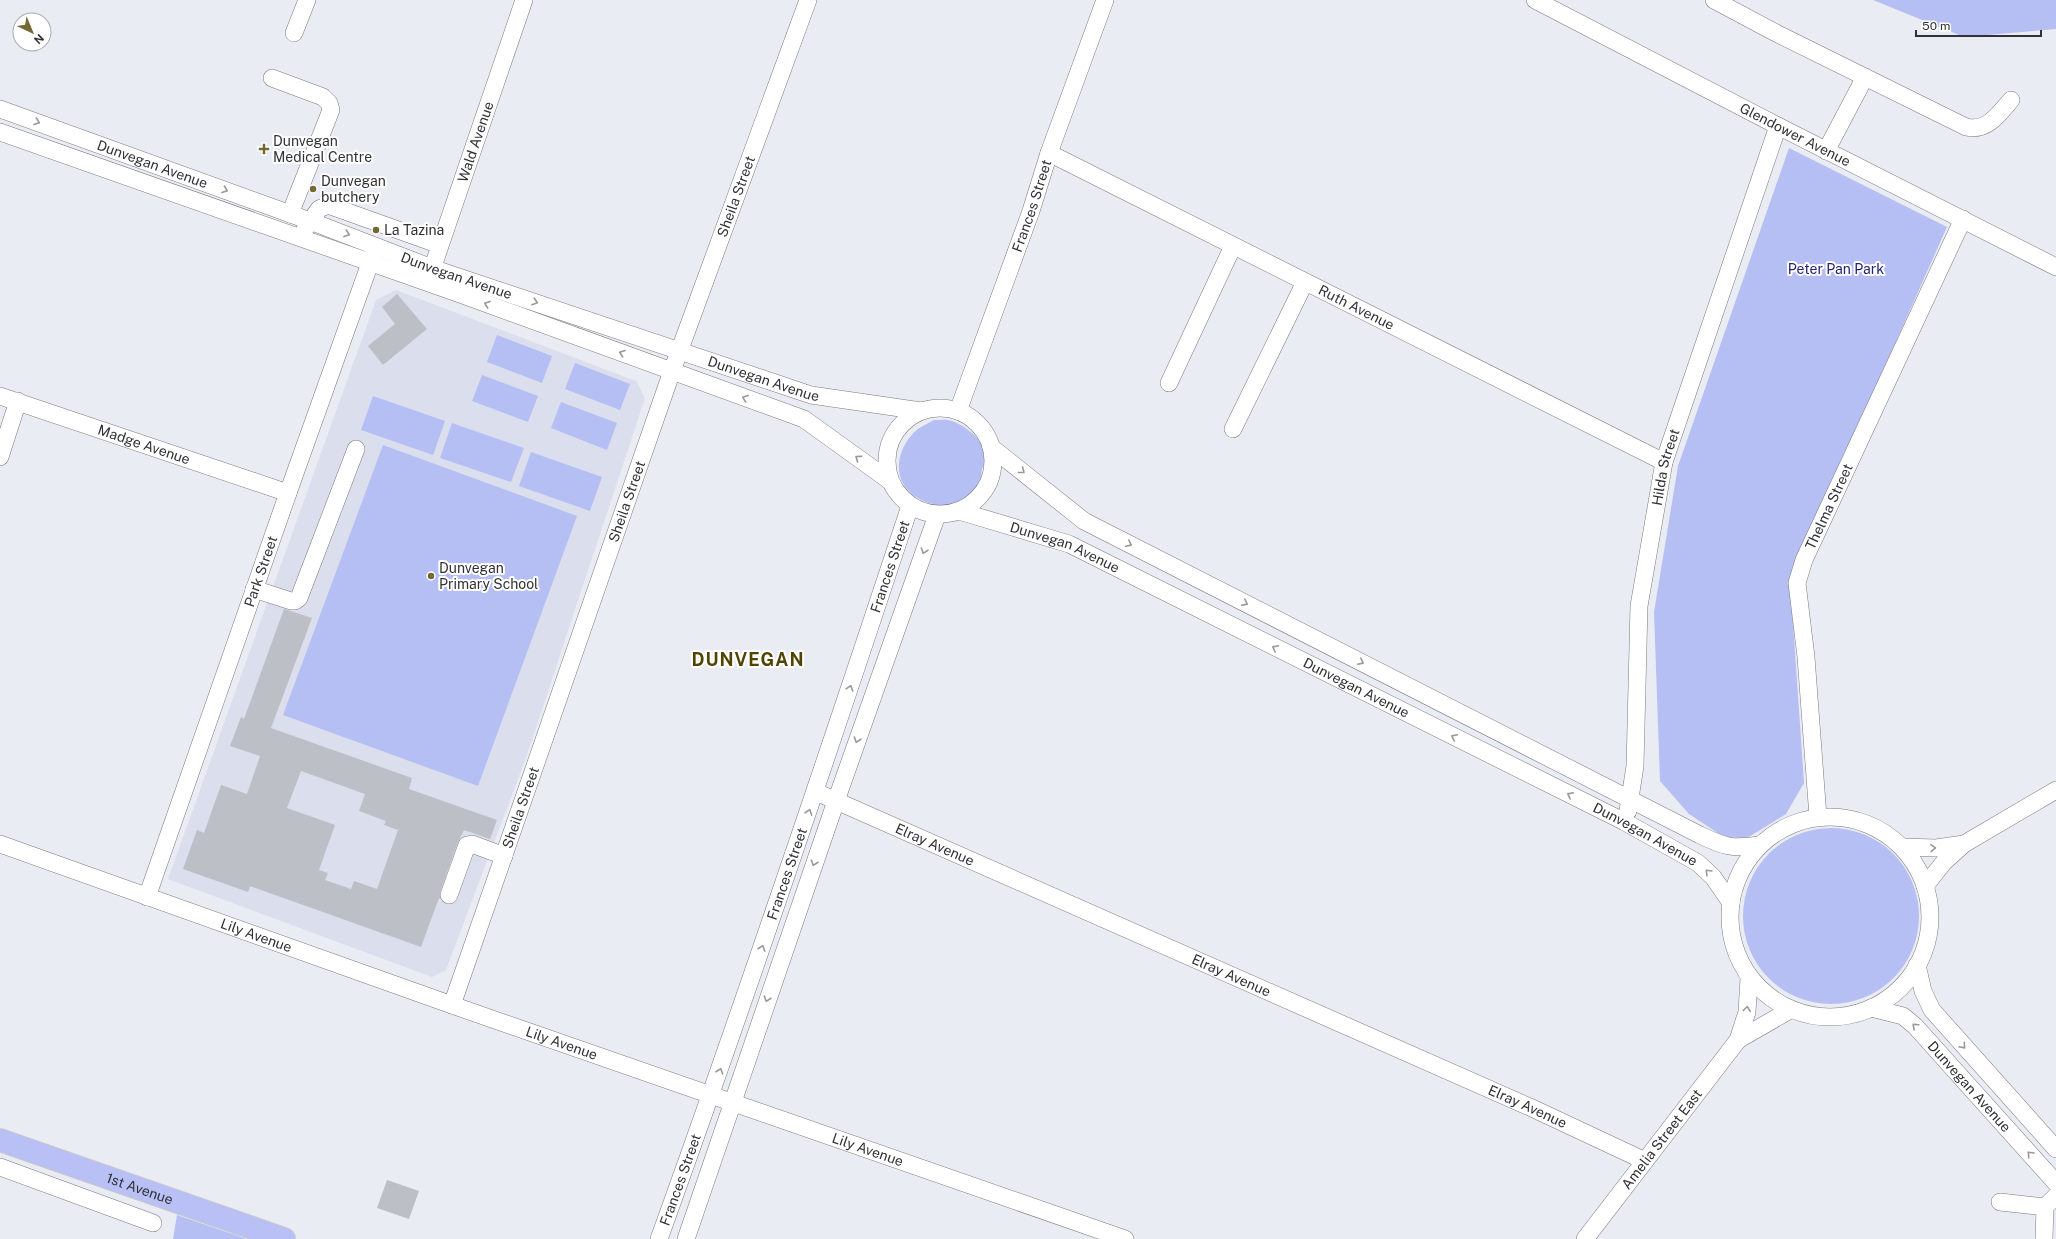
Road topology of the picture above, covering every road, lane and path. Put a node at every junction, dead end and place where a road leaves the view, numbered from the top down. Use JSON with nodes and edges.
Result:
{"nodes":[{"id":1,"x":308,"y":0,"type":"edge"},
{"id":2,"x":524,"y":0,"type":"edge"},
{"id":3,"x":808,"y":0,"type":"edge"},
{"id":4,"x":1105,"y":0,"type":"edge"},
{"id":5,"x":1536,"y":0,"type":"edge"},
{"id":6,"x":1714,"y":0,"type":"edge"},
{"id":7,"x":294,"y":34,"type":"dead end"},
{"id":8,"x":1865,"y":77,"type":"junction"},
{"id":9,"x":272,"y":78,"type":"dead end"},
{"id":10,"x":2011,"y":100,"type":"dead end"},
{"id":11,"x":0,"y":109,"type":"edge"},
{"id":12,"x":1778,"y":126,"type":"junction"},
{"id":13,"x":0,"y":132,"type":"edge"},
{"id":14,"x":1826,"y":151,"type":"junction"},
{"id":15,"x":1048,"y":154,"type":"junction"},
{"id":16,"x":128,"y":155,"type":"junction"},
{"id":17,"x":120,"y":174,"type":"junction"},
{"id":18,"x":290,"y":214,"type":"junction"},
{"id":19,"x":1963,"y":219,"type":"junction"},
{"id":20,"x":310,"y":221,"type":"junction"},
{"id":21,"x":301,"y":238,"type":"junction"},
{"id":22,"x":440,"y":245,"type":"junction"},
{"id":23,"x":377,"y":246,"type":"junction"},
{"id":24,"x":1233,"y":246,"type":"junction"},
{"id":25,"x":369,"y":262,"type":"junction"},
{"id":26,"x":2056,"y":267,"type":"edge"},
{"id":27,"x":430,"y":276,"type":"junction"},
{"id":28,"x":1305,"y":282,"type":"junction"},
{"id":29,"x":680,"y":350,"type":"junction"},
{"id":30,"x":672,"y":371,"type":"junction"},
{"id":31,"x":1169,"y":383,"type":"dead end"},
{"id":32,"x":811,"y":394,"type":"junction"},
{"id":33,"x":0,"y":396,"type":"edge"},
{"id":34,"x":18,"y":401,"type":"junction"},
{"id":35,"x":922,"y":411,"type":"junction"},
{"id":36,"x":958,"y":411,"type":"junction"},
{"id":37,"x":804,"y":419,"type":"junction"},
{"id":38,"x":1232,"y":430,"type":"dead end"},
{"id":39,"x":991,"y":447,"type":"junction"},
{"id":40,"x":356,"y":449,"type":"dead end"},
{"id":41,"x":0,"y":457,"type":"edge"},
{"id":42,"x":1664,"y":462,"type":"junction"},
{"id":43,"x":890,"y":481,"type":"junction"},
{"id":44,"x":288,"y":493,"type":"junction"},
{"id":45,"x":910,"y":506,"type":"junction"},
{"id":46,"x":959,"y":511,"type":"junction"},
{"id":47,"x":937,"y":515,"type":"junction"},
{"id":48,"x":1084,"y":521,"type":"junction"},
{"id":49,"x":1069,"y":544,"type":"junction"},
{"id":50,"x":1192,"y":576,"type":"junction"},
{"id":51,"x":254,"y":590,"type":"junction"},
{"id":52,"x":1179,"y":600,"type":"junction"},
{"id":53,"x":1312,"y":637,"type":"junction"},
{"id":54,"x":1300,"y":660,"type":"junction"},
{"id":55,"x":1420,"y":692,"type":"junction"},
{"id":56,"x":1409,"y":714,"type":"junction"},
{"id":57,"x":2056,"y":790,"type":"edge"},
{"id":58,"x":816,"y":792,"type":"junction"},
{"id":59,"x":836,"y":801,"type":"junction"},
{"id":60,"x":1630,"y":801,"type":"junction"},
{"id":61,"x":1818,"y":817,"type":"junction"},
{"id":62,"x":1625,"y":822,"type":"junction"},
{"id":63,"x":0,"y":844,"type":"edge"},
{"id":64,"x":1964,"y":844,"type":"junction"},
{"id":65,"x":1760,"y":845,"type":"junction"},
{"id":66,"x":1902,"y":847,"type":"junction"},
{"id":67,"x":504,"y":856,"type":"junction"},
{"id":68,"x":1925,"y":886,"type":"junction"},
{"id":69,"x":449,"y":895,"type":"dead end"},
{"id":70,"x":148,"y":897,"type":"junction"},
{"id":71,"x":1730,"y":904,"type":"junction"},
{"id":72,"x":1918,"y":965,"type":"junction"},
{"id":73,"x":1749,"y":978,"type":"junction"},
{"id":74,"x":452,"y":1005,"type":"junction"},
{"id":75,"x":1871,"y":1008,"type":"junction"},
{"id":76,"x":1790,"y":1010,"type":"junction"},
{"id":77,"x":1738,"y":1040,"type":"junction"},
{"id":78,"x":712,"y":1094,"type":"junction"},
{"id":79,"x":732,"y":1102,"type":"junction"},
{"id":80,"x":2018,"y":1108,"type":"junction"},
{"id":81,"x":2001,"y":1124,"type":"junction"},
{"id":82,"x":0,"y":1140,"type":"edge"},
{"id":83,"x":2056,"y":1149,"type":"edge"},
{"id":84,"x":1645,"y":1161,"type":"junction"},
{"id":85,"x":0,"y":1167,"type":"edge"},
{"id":86,"x":2056,"y":1183,"type":"edge"},
{"id":87,"x":2000,"y":1202,"type":"dead end"},
{"id":88,"x":2050,"y":1202,"type":"edge"},
{"id":89,"x":154,"y":1223,"type":"dead end"},
{"id":90,"x":282,"y":1238,"type":"edge"},
{"id":91,"x":659,"y":1239,"type":"edge"},
{"id":92,"x":686,"y":1239,"type":"edge"},
{"id":93,"x":1125,"y":1239,"type":"edge"},
{"id":94,"x":1585,"y":1239,"type":"edge"},
{"id":95,"x":2044,"y":1239,"type":"edge"}],
"edges":[{"from":1,"to":7,"type":"street"},
{"from":2,"to":22,"type":"street","name":"Wald Avenue"},
{"from":3,"to":29,"type":"street","name":"Sheila Street"},
{"from":4,"to":15,"type":"street","name":"Frances Street"},
{"from":5,"to":12,"type":"street","name":"Glendower Avenue"},
{"from":6,"to":8,"type":"street"},
{"from":8,"to":10,"type":"street"},
{"from":8,"to":14,"type":"street"},
{"from":9,"to":18,"type":"street"},
{"from":11,"to":16,"type":"street","name":"Dunvegan Avenue","one_way":true},
{"from":12,"to":14,"type":"street","name":"Glendower Avenue"},
{"from":12,"to":42,"type":"street","name":"Hilda Street"},
{"from":13,"to":17,"type":"street","name":"Dunvegan Avenue"},
{"from":14,"to":19,"type":"street","name":"Glendower Avenue"},
{"from":15,"to":24,"type":"street","name":"Ruth Avenue"},
{"from":15,"to":36,"type":"street","name":"Frances Street"},
{"from":16,"to":17,"type":"street"},
{"from":16,"to":18,"type":"street","name":"Dunvegan Avenue","one_way":true},
{"from":17,"to":21,"type":"street","name":"Dunvegan Avenue"},
{"from":18,"to":20,"type":"street","name":"Dunvegan Avenue"},
{"from":19,"to":26,"type":"street","name":"Glendower Avenue"},
{"from":19,"to":61,"type":"street","name":"Thelma Street"},
{"from":20,"to":21,"type":"street"},
{"from":20,"to":22,"type":"street"},
{"from":20,"to":23,"type":"street","name":"Dunvegan Avenue","one_way":true},
{"from":21,"to":25,"type":"street","name":"Dunvegan Avenue"},
{"from":22,"to":27,"type":"street","name":"Wald Avenue"},
{"from":23,"to":25,"type":"street","name":"Park Street"},
{"from":23,"to":27,"type":"street","name":"Dunvegan Avenue"},
{"from":24,"to":28,"type":"street","name":"Ruth Avenue"},
{"from":24,"to":31,"type":"street"},
{"from":25,"to":27,"type":"street","name":"Dunvegan Avenue"},
{"from":25,"to":44,"type":"street","name":"Park Street"},
{"from":27,"to":29,"type":"street","name":"Dunvegan Avenue","one_way":true},
{"from":30,"to":27,"type":"street","name":"Dunvegan Avenue","one_way":true},
{"from":28,"to":38,"type":"street"},
{"from":28,"to":42,"type":"street","name":"Ruth Avenue"},
{"from":29,"to":30,"type":"street","name":"Sheila Street"},
{"from":29,"to":32,"type":"street","name":"Dunvegan Avenue"},
{"from":37,"to":30,"type":"street","name":"Dunvegan Avenue","one_way":true},
{"from":30,"to":67,"type":"street","name":"Sheila Street"},
{"from":32,"to":35,"type":"street","name":"Dunvegan Avenue"},
{"from":32,"to":37,"type":"street"},
{"from":33,"to":34,"type":"street","name":"Madge Avenue"},
{"from":34,"to":41,"type":"street"},
{"from":34,"to":44,"type":"street","name":"Madge Avenue"},
{"from":35,"to":36,"type":"street"},
{"from":35,"to":43,"type":"street"},
{"from":36,"to":39,"type":"street"},
{"from":43,"to":37,"type":"street","name":"Dunvegan Avenue","one_way":true},
{"from":39,"to":46,"type":"street"},
{"from":39,"to":48,"type":"street","name":"Dunvegan Avenue","one_way":true},
{"from":40,"to":51,"type":"street"},
{"from":42,"to":60,"type":"street","name":"Hilda Street"},
{"from":43,"to":45,"type":"street"},
{"from":44,"to":51,"type":"street","name":"Park Street"},
{"from":45,"to":47,"type":"street"},
{"from":58,"to":45,"type":"street","name":"Frances Street","one_way":true},
{"from":46,"to":47,"type":"street"},
{"from":46,"to":49,"type":"street","name":"Dunvegan Avenue"},
{"from":47,"to":59,"type":"street","name":"Frances Street","one_way":true},
{"from":48,"to":49,"type":"street"},
{"from":48,"to":50,"type":"street","name":"Dunvegan Avenue","one_way":true},
{"from":49,"to":52,"type":"street","name":"Dunvegan Avenue"},
{"from":50,"to":52,"type":"street"},
{"from":50,"to":53,"type":"street","name":"Dunvegan Avenue","one_way":true},
{"from":51,"to":70,"type":"street","name":"Park Street"},
{"from":54,"to":52,"type":"street","name":"Dunvegan Avenue","one_way":true},
{"from":53,"to":54,"type":"street"},
{"from":53,"to":55,"type":"street","name":"Dunvegan Avenue","one_way":true},
{"from":54,"to":56,"type":"street","name":"Dunvegan Avenue"},
{"from":55,"to":56,"type":"street"},
{"from":55,"to":60,"type":"street","name":"Dunvegan Avenue"},
{"from":62,"to":56,"type":"street","name":"Dunvegan Avenue","one_way":true},
{"from":57,"to":64,"type":"street"},
{"from":58,"to":59,"type":"street","name":"Elray Avenue"},
{"from":78,"to":58,"type":"street","name":"Frances Street","one_way":true},
{"from":59,"to":79,"type":"street","name":"Frances Street","one_way":true},
{"from":59,"to":84,"type":"street","name":"Elray Avenue"},
{"from":60,"to":62,"type":"street","name":"Hilda Street"},
{"from":60,"to":65,"type":"street","name":"Dunvegan Avenue"},
{"from":61,"to":65,"type":"street"},
{"from":61,"to":66,"type":"street"},
{"from":71,"to":62,"type":"street","name":"Dunvegan Avenue","one_way":true},
{"from":63,"to":70,"type":"street","name":"Lily Avenue"},
{"from":66,"to":64,"type":"street","one_way":true},
{"from":64,"to":68,"type":"street"},
{"from":65,"to":71,"type":"street"},
{"from":66,"to":68,"type":"street"},
{"from":67,"to":69,"type":"street"},
{"from":67,"to":74,"type":"street","name":"Sheila Street"},
{"from":68,"to":72,"type":"street"},
{"from":70,"to":74,"type":"street","name":"Lily Avenue"},
{"from":71,"to":73,"type":"street"},
{"from":72,"to":75,"type":"street"},
{"from":72,"to":80,"type":"street","name":"Dunvegan Avenue","one_way":true},
{"from":73,"to":76,"type":"street"},
{"from":77,"to":73,"type":"street","name":"Amelia Street East","one_way":true},
{"from":74,"to":78,"type":"street","name":"Lily Avenue"},
{"from":75,"to":76,"type":"street"},
{"from":81,"to":75,"type":"street","name":"Dunvegan Avenue","one_way":true},
{"from":76,"to":77,"type":"street","name":"Amelia Street East"},
{"from":77,"to":84,"type":"street","name":"Amelia Street East"},
{"from":78,"to":79,"type":"street","name":"Lily Avenue"},
{"from":78,"to":91,"type":"street","name":"Frances Street"},
{"from":79,"to":92,"type":"street","name":"Frances Street"},
{"from":79,"to":93,"type":"street","name":"Lily Avenue"},
{"from":80,"to":81,"type":"street"},
{"from":80,"to":83,"type":"street","name":"Dunvegan Avenue"},
{"from":86,"to":81,"type":"street","name":"Dunvegan Avenue","one_way":true},
{"from":82,"to":90,"type":"main road","name":"1st Avenue"},
{"from":84,"to":94,"type":"street","name":"Amelia Street East"},
{"from":85,"to":89,"type":"street","name":"1st Avenue"},
{"from":87,"to":88,"type":"street"},
{"from":88,"to":95,"type":"street"}]}
